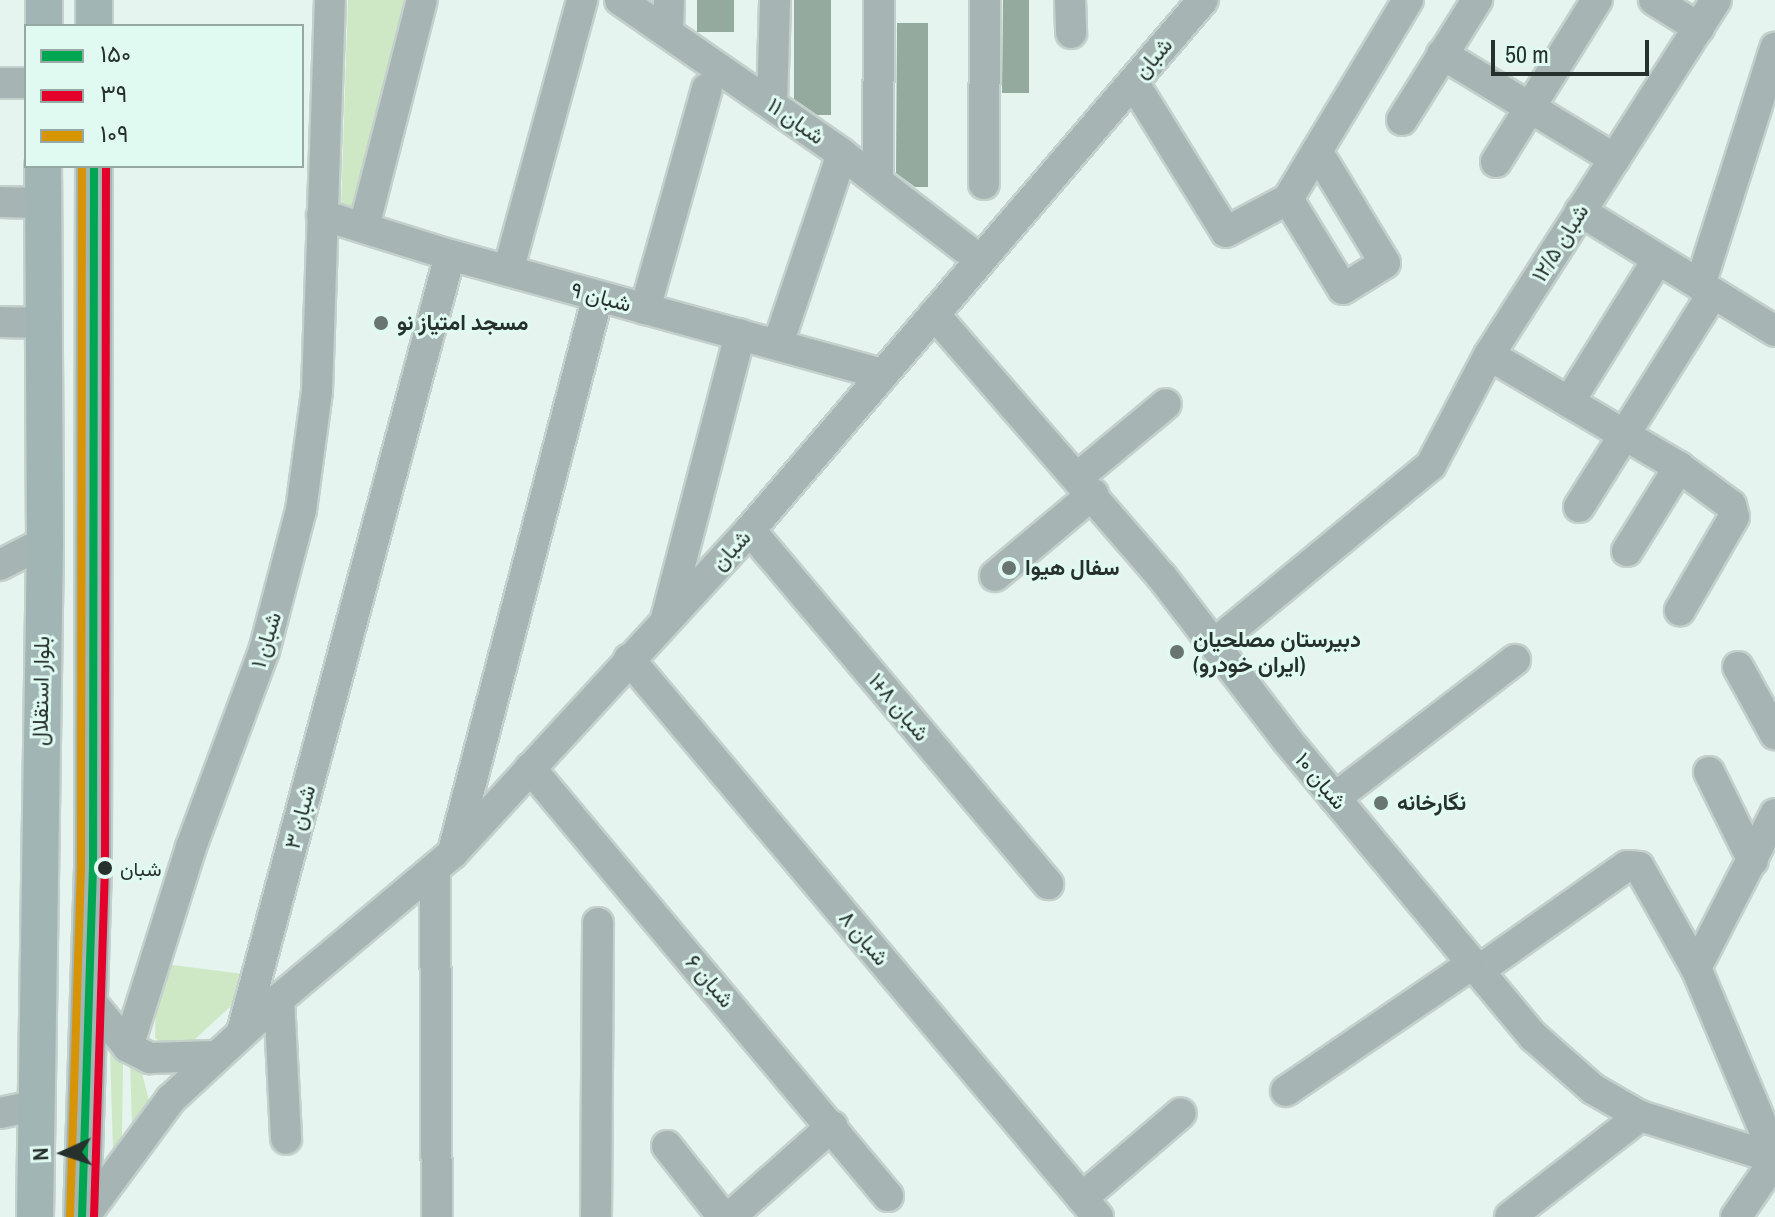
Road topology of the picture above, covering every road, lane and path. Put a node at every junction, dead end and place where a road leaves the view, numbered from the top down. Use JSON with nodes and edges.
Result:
{"nodes":[{"id":1,"x":44,"y":0,"type":"edge"},
{"id":2,"x":94,"y":0,"type":"edge"},
{"id":3,"x":330,"y":0,"type":"edge"},
{"id":4,"x":422,"y":0,"type":"edge"},
{"id":5,"x":582,"y":0,"type":"edge"},
{"id":6,"x":620,"y":0,"type":"edge"},
{"id":7,"x":669,"y":0,"type":"edge"},
{"id":8,"x":775,"y":0,"type":"edge"},
{"id":9,"x":879,"y":0,"type":"edge"},
{"id":10,"x":985,"y":0,"type":"edge"},
{"id":11,"x":1070,"y":0,"type":"edge"},
{"id":12,"x":1203,"y":0,"type":"edge"},
{"id":13,"x":1408,"y":0,"type":"edge"},
{"id":14,"x":1477,"y":0,"type":"edge"},
{"id":15,"x":1597,"y":0,"type":"edge"},
{"id":16,"x":1654,"y":0,"type":"edge"},
{"id":17,"x":1716,"y":0,"type":"edge"},
{"id":18,"x":44,"y":24,"type":"edge"},
{"id":19,"x":94,"y":24,"type":"edge"},
{"id":20,"x":1699,"y":28,"type":"junction"},
{"id":21,"x":668,"y":30,"type":"junction"},
{"id":22,"x":1071,"y":33,"type":"dead end"},
{"id":23,"x":1775,"y":48,"type":"edge"},
{"id":24,"x":1442,"y":54,"type":"junction"},
{"id":25,"x":1133,"y":82,"type":"junction"},
{"id":26,"x":0,"y":83,"type":"edge"},
{"id":27,"x":24,"y":83,"type":"edge"},
{"id":28,"x":707,"y":89,"type":"dead end"},
{"id":29,"x":772,"y":104,"type":"junction"},
{"id":30,"x":1530,"y":106,"type":"junction"},
{"id":31,"x":1402,"y":120,"type":"dead end"},
{"id":32,"x":1317,"y":151,"type":"junction"},
{"id":33,"x":842,"y":154,"type":"junction"},
{"id":34,"x":1615,"y":159,"type":"junction"},
{"id":35,"x":1496,"y":162,"type":"dead end"},
{"id":36,"x":43,"y":168,"type":"edge"},
{"id":37,"x":94,"y":168,"type":"edge"},
{"id":38,"x":878,"y":181,"type":"junction"},
{"id":39,"x":984,"y":184,"type":"dead end"},
{"id":40,"x":1288,"y":199,"type":"junction"},
{"id":41,"x":0,"y":202,"type":"edge"},
{"id":42,"x":43,"y":203,"type":"junction"},
{"id":43,"x":1580,"y":211,"type":"junction"},
{"id":44,"x":322,"y":215,"type":"junction"},
{"id":45,"x":364,"y":227,"type":"junction"},
{"id":46,"x":966,"y":249,"type":"dead end"},
{"id":47,"x":450,"y":255,"type":"junction"},
{"id":48,"x":1658,"y":259,"type":"junction"},
{"id":49,"x":508,"y":271,"type":"junction"},
{"id":50,"x":1707,"y":289,"type":"junction"},
{"id":51,"x":598,"y":296,"type":"junction"},
{"id":52,"x":645,"y":309,"type":"junction"},
{"id":53,"x":934,"y":314,"type":"junction"},
{"id":54,"x":0,"y":322,"type":"edge"},
{"id":55,"x":44,"y":323,"type":"junction"},
{"id":56,"x":1775,"y":331,"type":"edge"},
{"id":57,"x":740,"y":334,"type":"junction"},
{"id":58,"x":778,"y":344,"type":"junction"},
{"id":59,"x":1489,"y":355,"type":"junction"},
{"id":60,"x":881,"y":374,"type":"junction"},
{"id":61,"x":1569,"y":402,"type":"junction"},
{"id":62,"x":1166,"y":404,"type":"dead end"},
{"id":63,"x":1623,"y":434,"type":"junction"},
{"id":64,"x":1679,"y":467,"type":"junction"},
{"id":65,"x":1085,"y":486,"type":"junction"},
{"id":66,"x":1579,"y":507,"type":"dead end"},
{"id":67,"x":750,"y":530,"type":"junction"},
{"id":68,"x":45,"y":542,"type":"junction"},
{"id":69,"x":1627,"y":551,"type":"dead end"},
{"id":70,"x":0,"y":565,"type":"edge"},
{"id":71,"x":995,"y":576,"type":"dead end"},
{"id":72,"x":1680,"y":610,"type":"dead end"},
{"id":73,"x":666,"y":618,"type":"junction"},
{"id":74,"x":1214,"y":644,"type":"junction"},
{"id":75,"x":41,"y":656,"type":"junction"},
{"id":76,"x":629,"y":659,"type":"junction"},
{"id":77,"x":1515,"y":660,"type":"dead end"},
{"id":78,"x":94,"y":663,"type":"junction"},
{"id":79,"x":1738,"y":667,"type":"dead end"},
{"id":80,"x":1775,"y":734,"type":"edge"},
{"id":81,"x":530,"y":768,"type":"junction"},
{"id":82,"x":1709,"y":772,"type":"dead end"},
{"id":83,"x":1335,"y":798,"type":"junction"},
{"id":84,"x":1775,"y":814,"type":"edge"},
{"id":85,"x":1753,"y":861,"type":"junction"},
{"id":86,"x":444,"y":862,"type":"junction"},
{"id":87,"x":1048,"y":884,"type":"dead end"},
{"id":88,"x":598,"y":923,"type":"dead end"},
{"id":89,"x":1475,"y":967,"type":"junction"},
{"id":90,"x":1696,"y":968,"type":"junction"},
{"id":91,"x":87,"y":997,"type":"junction"},
{"id":92,"x":279,"y":999,"type":"junction"},
{"id":93,"x":242,"y":1032,"type":"junction"},
{"id":94,"x":128,"y":1047,"type":"junction"},
{"id":95,"x":215,"y":1056,"type":"junction"},
{"id":96,"x":1286,"y":1091,"type":"dead end"},
{"id":97,"x":37,"y":1105,"type":"junction"},
{"id":98,"x":0,"y":1113,"type":"edge"},
{"id":99,"x":1181,"y":1113,"type":"dead end"},
{"id":100,"x":1640,"y":1116,"type":"junction"},
{"id":101,"x":832,"y":1126,"type":"junction"},
{"id":102,"x":286,"y":1139,"type":"dead end"},
{"id":103,"x":667,"y":1146,"type":"dead end"},
{"id":104,"x":1775,"y":1158,"type":"edge"},
{"id":105,"x":888,"y":1196,"type":"dead end"},
{"id":106,"x":1090,"y":1208,"type":"edge"},
{"id":107,"x":35,"y":1217,"type":"edge"},
{"id":108,"x":83,"y":1217,"type":"edge"},
{"id":109,"x":437,"y":1217,"type":"edge"},
{"id":110,"x":596,"y":1217,"type":"edge"},
{"id":111,"x":723,"y":1217,"type":"edge"},
{"id":112,"x":730,"y":1217,"type":"edge"},
{"id":113,"x":1510,"y":1217,"type":"edge"},
{"id":114,"x":1736,"y":1217,"type":"edge"}],
"edges":[{"from":1,"to":18,"type":"main road"},
{"from":2,"to":19,"type":"main road"},
{"from":3,"to":44,"type":"street","name":"۱ شبان"},
{"from":4,"to":45,"type":"street"},
{"from":5,"to":49,"type":"street"},
{"from":6,"to":21,"type":"street","name":"۱۱ شبان"},
{"from":7,"to":21,"type":"street"},
{"from":8,"to":29,"type":"street"},
{"from":9,"to":38,"type":"street"},
{"from":10,"to":39,"type":"street"},
{"from":11,"to":22,"type":"street"},
{"from":12,"to":25,"type":"street","name":"شبان"},
{"from":13,"to":32,"type":"street"},
{"from":14,"to":24,"type":"street"},
{"from":15,"to":30,"type":"street"},
{"from":16,"to":20,"type":"street"},
{"from":17,"to":20,"type":"street","name":"۱۲/۵ شبان"},
{"from":20,"to":34,"type":"street","name":"۱۲/۵ شبان"},
{"from":21,"to":29,"type":"street","name":"۱۱ شبان"},
{"from":23,"to":50,"type":"street"},
{"from":24,"to":30,"type":"street"},
{"from":24,"to":31,"type":"street"},
{"from":25,"to":40,"type":"street"},
{"from":25,"to":53,"type":"street","name":"شبان"},
{"from":26,"to":27,"type":"street"},
{"from":28,"to":52,"type":"street"},
{"from":29,"to":33,"type":"street","name":"۱۱ شبان"},
{"from":30,"to":34,"type":"street"},
{"from":30,"to":35,"type":"street"},
{"from":32,"to":40,"type":"street"},
{"from":32,"to":40,"type":"street"},
{"from":33,"to":38,"type":"street","name":"۱۱ شبان"},
{"from":33,"to":58,"type":"street"},
{"from":34,"to":43,"type":"street","name":"۱۲/۵ شبان"},
{"from":36,"to":42,"type":"main road","name":"بلوار استقلال"},
{"from":37,"to":78,"type":"main road"},
{"from":38,"to":46,"type":"street","name":"۱۱ شبان"},
{"from":41,"to":42,"type":"street"},
{"from":42,"to":55,"type":"main road","name":"بلوار استقلال"},
{"from":43,"to":48,"type":"street"},
{"from":43,"to":59,"type":"street","name":"۱۲/۵ شبان"},
{"from":44,"to":45,"type":"street","name":"۹ شبان"},
{"from":44,"to":94,"type":"street","name":"۱ شبان"},
{"from":45,"to":47,"type":"street","name":"۹ شبان"},
{"from":47,"to":49,"type":"street","name":"۹ شبان"},
{"from":47,"to":93,"type":"street","name":"۳ شبان"},
{"from":48,"to":50,"type":"street"},
{"from":48,"to":61,"type":"street"},
{"from":49,"to":51,"type":"street","name":"۹ شبان"},
{"from":50,"to":56,"type":"street"},
{"from":50,"to":63,"type":"street"},
{"from":51,"to":52,"type":"street","name":"۹ شبان"},
{"from":51,"to":86,"type":"street"},
{"from":52,"to":57,"type":"street","name":"۹ شبان"},
{"from":53,"to":60,"type":"street","name":"شبان"},
{"from":53,"to":65,"type":"street","name":"۱۰ شبان"},
{"from":54,"to":55,"type":"street"},
{"from":55,"to":68,"type":"main road","name":"بلوار استقلال"},
{"from":57,"to":58,"type":"street","name":"۹ شبان"},
{"from":57,"to":73,"type":"street"},
{"from":58,"to":60,"type":"street","name":"۹ شبان"},
{"from":59,"to":61,"type":"street"},
{"from":59,"to":74,"type":"street","name":"۱۲/۵ شبان"},
{"from":60,"to":67,"type":"street","name":"شبان"},
{"from":61,"to":63,"type":"street"},
{"from":62,"to":65,"type":"street"},
{"from":63,"to":64,"type":"street"},
{"from":63,"to":66,"type":"street"},
{"from":64,"to":69,"type":"street"},
{"from":64,"to":72,"type":"street"},
{"from":65,"to":71,"type":"street"},
{"from":65,"to":74,"type":"street","name":"۱۰ شبان"},
{"from":67,"to":73,"type":"street","name":"شبان"},
{"from":67,"to":87,"type":"street","name":"۱+۸ شبان"},
{"from":68,"to":70,"type":"street"},
{"from":68,"to":75,"type":"main road","name":"بلوار استقلال"},
{"from":73,"to":76,"type":"street","name":"شبان"},
{"from":74,"to":83,"type":"street","name":"۱۰ شبان"},
{"from":75,"to":78,"type":"main road"},
{"from":75,"to":97,"type":"main road","name":"بلوار استقلال"},
{"from":76,"to":81,"type":"street","name":"شبان"},
{"from":76,"to":106,"type":"street","name":"۸ شبان"},
{"from":77,"to":83,"type":"street"},
{"from":78,"to":91,"type":"main road"},
{"from":79,"to":80,"type":"street"},
{"from":81,"to":86,"type":"street","name":"شبان"},
{"from":81,"to":101,"type":"street","name":"۶ شبان"},
{"from":82,"to":85,"type":"street"},
{"from":83,"to":89,"type":"street","name":"۱۰ شبان"},
{"from":84,"to":85,"type":"street"},
{"from":85,"to":90,"type":"street"},
{"from":86,"to":92,"type":"street","name":"شبان"},
{"from":86,"to":109,"type":"street"},
{"from":88,"to":110,"type":"street"},
{"from":89,"to":90,"type":"street"},
{"from":89,"to":96,"type":"street"},
{"from":89,"to":100,"type":"street","name":"۱۰ شبان"},
{"from":90,"to":104,"type":"street"},
{"from":91,"to":94,"type":"street"},
{"from":91,"to":108,"type":"main road"},
{"from":92,"to":93,"type":"street","name":"شبان"},
{"from":92,"to":102,"type":"street"},
{"from":93,"to":95,"type":"street","name":"شبان"},
{"from":94,"to":95,"type":"street"},
{"from":95,"to":108,"type":"street","name":"شبان"},
{"from":97,"to":98,"type":"street"},
{"from":97,"to":107,"type":"main road","name":"بلوار استقلال"},
{"from":99,"to":106,"type":"street"},
{"from":100,"to":104,"type":"street","name":"۱۰ شبان"},
{"from":100,"to":113,"type":"street"},
{"from":101,"to":105,"type":"street","name":"۶ شبان"},
{"from":101,"to":112,"type":"street"},
{"from":103,"to":111,"type":"street"},
{"from":104,"to":114,"type":"street"}]}
